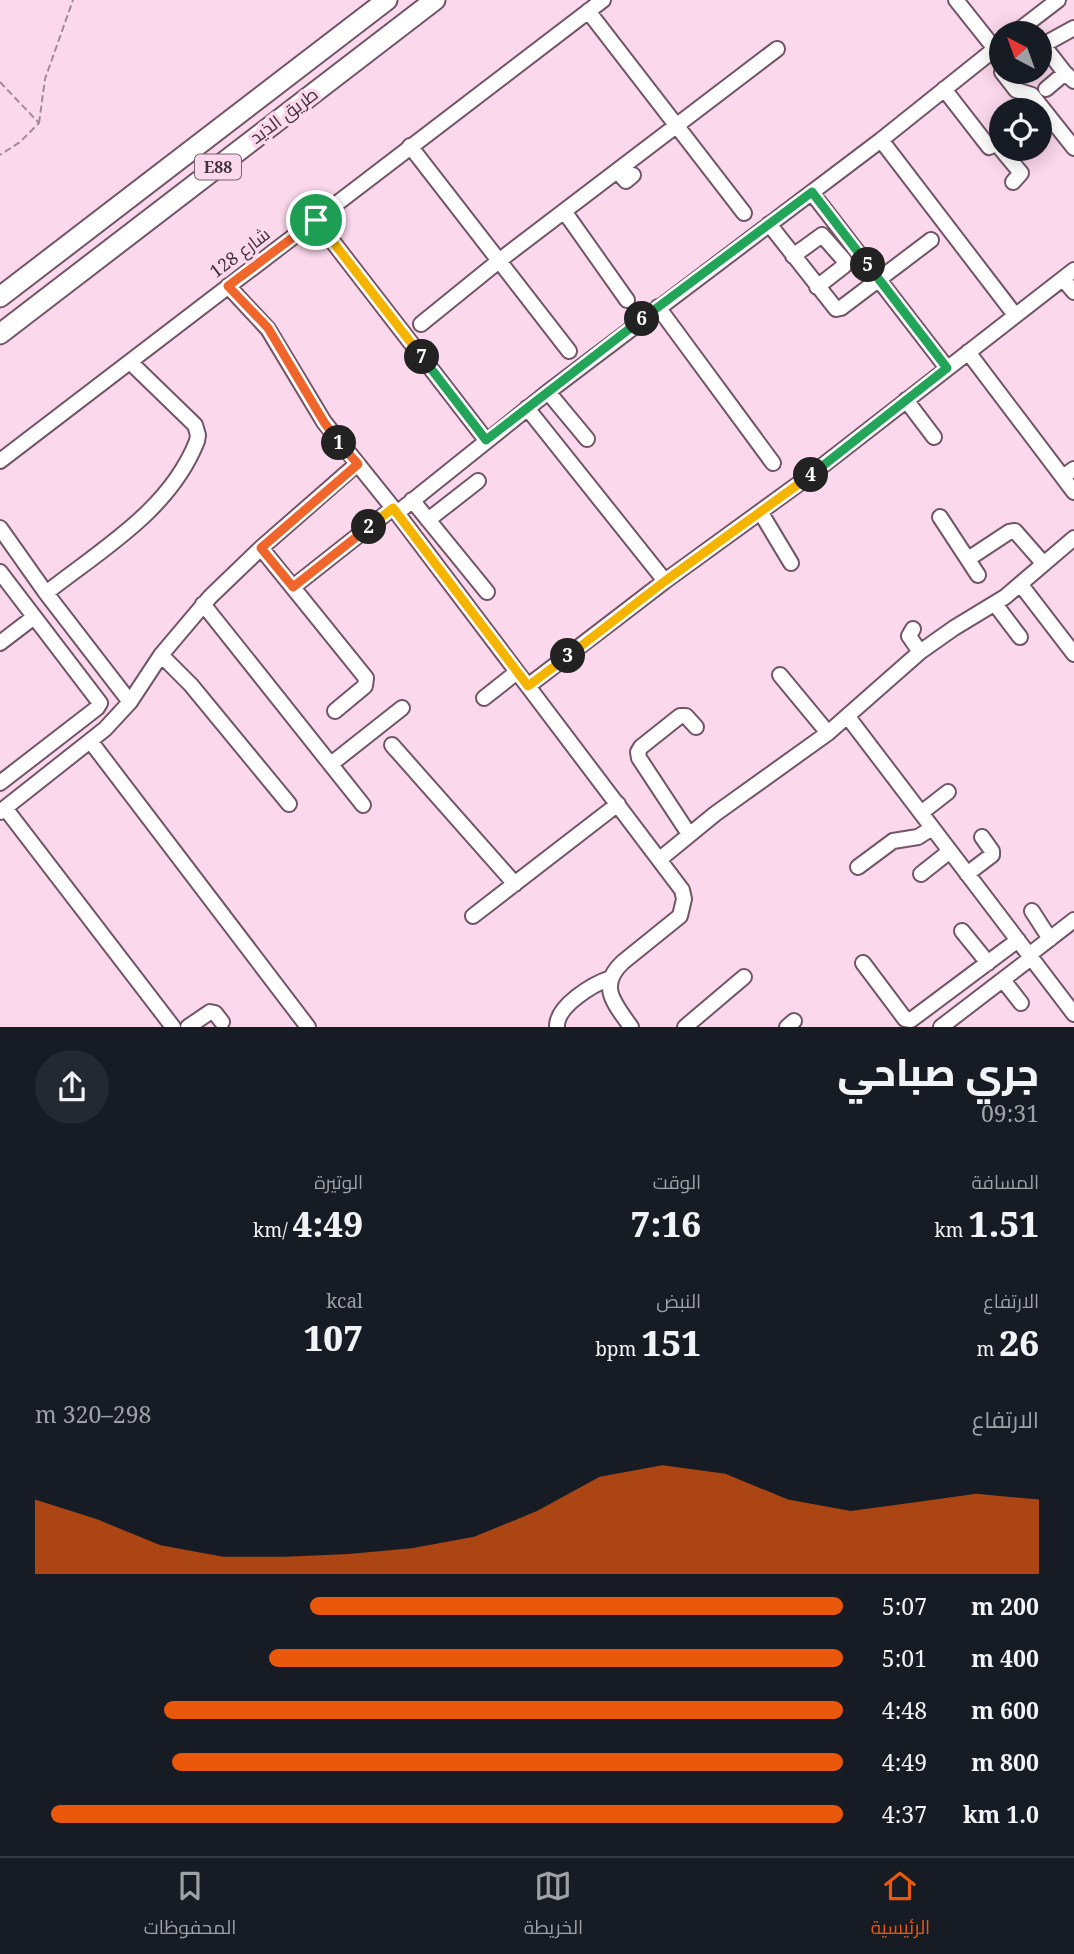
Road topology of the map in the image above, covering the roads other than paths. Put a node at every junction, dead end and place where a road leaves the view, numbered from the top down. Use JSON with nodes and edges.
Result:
{"nodes":[{"id":1,"x":387,"y":0,"type":"edge"},
{"id":2,"x":435,"y":0,"type":"edge"},
{"id":3,"x":603,"y":0,"type":"edge"},
{"id":4,"x":956,"y":0,"type":"edge"},
{"id":5,"x":1058,"y":0,"type":"edge"},
{"id":6,"x":588,"y":11,"type":"junction"},
{"id":7,"x":1042,"y":21,"type":"edge"},
{"id":8,"x":1074,"y":28,"type":"edge"},
{"id":9,"x":1052,"y":32,"type":"edge"},
{"id":10,"x":989,"y":41,"type":"edge"},
{"id":11,"x":777,"y":49,"type":"dead end"},
{"id":12,"x":989,"y":54,"type":"edge"},
{"id":13,"x":1052,"y":58,"type":"edge"},
{"id":14,"x":1069,"y":77,"type":"edge"},
{"id":15,"x":1011,"y":84,"type":"edge"},
{"id":16,"x":944,"y":89,"type":"junction"},
{"id":17,"x":1046,"y":89,"type":"dead end"},
{"id":18,"x":676,"y":125,"type":"junction"},
{"id":19,"x":881,"y":140,"type":"junction"},
{"id":20,"x":410,"y":146,"type":"junction"},
{"id":21,"x":989,"y":146,"type":"edge"},
{"id":22,"x":1074,"y":148,"type":"edge"},
{"id":23,"x":1011,"y":161,"type":"edge"},
{"id":24,"x":617,"y":171,"type":"junction"},
{"id":25,"x":634,"y":175,"type":"dead end"},
{"id":26,"x":1013,"y":182,"type":"dead end"},
{"id":27,"x":812,"y":192,"type":"junction"},
{"id":28,"x":564,"y":211,"type":"junction"},
{"id":29,"x":744,"y":213,"type":"dead end"},
{"id":30,"x":316,"y":220,"type":"junction"},
{"id":31,"x":769,"y":224,"type":"junction"},
{"id":32,"x":931,"y":240,"type":"dead end"},
{"id":33,"x":793,"y":256,"type":"junction"},
{"id":34,"x":500,"y":260,"type":"junction"},
{"id":35,"x":1068,"y":274,"type":"edge"},
{"id":36,"x":879,"y":279,"type":"junction"},
{"id":37,"x":228,"y":286,"type":"junction"},
{"id":38,"x":817,"y":287,"type":"junction"},
{"id":39,"x":1074,"y":292,"type":"edge"},
{"id":40,"x":0,"y":297,"type":"edge"},
{"id":41,"x":627,"y":300,"type":"dead end"},
{"id":42,"x":658,"y":307,"type":"junction"},
{"id":43,"x":1015,"y":315,"type":"junction"},
{"id":44,"x":421,"y":324,"type":"dead end"},
{"id":45,"x":0,"y":334,"type":"edge"},
{"id":46,"x":569,"y":351,"type":"dead end"},
{"id":47,"x":968,"y":352,"type":"junction"},
{"id":48,"x":130,"y":362,"type":"junction"},
{"id":49,"x":947,"y":368,"type":"junction"},
{"id":50,"x":548,"y":391,"type":"junction"},
{"id":51,"x":906,"y":400,"type":"junction"},
{"id":52,"x":527,"y":408,"type":"junction"},
{"id":53,"x":934,"y":437,"type":"dead end"},
{"id":54,"x":587,"y":439,"type":"dead end"},
{"id":55,"x":486,"y":440,"type":"junction"},
{"id":56,"x":0,"y":461,"type":"edge"},
{"id":57,"x":773,"y":463,"type":"dead end"},
{"id":58,"x":358,"y":464,"type":"junction"},
{"id":59,"x":1068,"y":473,"type":"edge"},
{"id":60,"x":478,"y":481,"type":"dead end"},
{"id":61,"x":1074,"y":492,"type":"edge"},
{"id":62,"x":412,"y":500,"type":"junction"},
{"id":63,"x":395,"y":510,"type":"junction"},
{"id":64,"x":761,"y":513,"type":"junction"},
{"id":65,"x":940,"y":517,"type":"dead end"},
{"id":66,"x":428,"y":520,"type":"junction"},
{"id":67,"x":0,"y":528,"type":"edge"},
{"id":68,"x":1074,"y":538,"type":"edge"},
{"id":69,"x":261,"y":548,"type":"junction"},
{"id":70,"x":968,"y":559,"type":"junction"},
{"id":71,"x":791,"y":563,"type":"dead end"},
{"id":72,"x":1043,"y":563,"type":"junction"},
{"id":73,"x":0,"y":572,"type":"edge"},
{"id":74,"x":978,"y":575,"type":"dead end"},
{"id":75,"x":665,"y":581,"type":"junction"},
{"id":76,"x":1021,"y":585,"type":"junction"},
{"id":77,"x":293,"y":587,"type":"junction"},
{"id":78,"x":488,"y":592,"type":"dead end"},
{"id":79,"x":46,"y":593,"type":"junction"},
{"id":80,"x":203,"y":604,"type":"junction"},
{"id":81,"x":995,"y":604,"type":"junction"},
{"id":82,"x":34,"y":617,"type":"junction"},
{"id":83,"x":913,"y":629,"type":"dead end"},
{"id":84,"x":1020,"y":637,"type":"dead end"},
{"id":85,"x":0,"y":643,"type":"edge"},
{"id":86,"x":920,"y":652,"type":"junction"},
{"id":87,"x":161,"y":654,"type":"junction"},
{"id":88,"x":1074,"y":654,"type":"edge"},
{"id":89,"x":517,"y":672,"type":"junction"},
{"id":90,"x":780,"y":675,"type":"dead end"},
{"id":91,"x":528,"y":686,"type":"junction"},
{"id":92,"x":484,"y":698,"type":"dead end"},
{"id":93,"x":130,"y":702,"type":"junction"},
{"id":94,"x":401,"y":708,"type":"dead end"},
{"id":95,"x":335,"y":711,"type":"dead end"},
{"id":96,"x":848,"y":717,"type":"junction"},
{"id":97,"x":696,"y":727,"type":"dead end"},
{"id":98,"x":828,"y":733,"type":"junction"},
{"id":99,"x":91,"y":742,"type":"junction"},
{"id":100,"x":392,"y":745,"type":"dead end"},
{"id":101,"x":331,"y":764,"type":"junction"},
{"id":102,"x":0,"y":783,"type":"edge"},
{"id":103,"x":948,"y":792,"type":"dead end"},
{"id":104,"x":289,"y":804,"type":"dead end"},
{"id":105,"x":618,"y":804,"type":"junction"},
{"id":106,"x":363,"y":805,"type":"dead end"},
{"id":107,"x":2,"y":810,"type":"edge"},
{"id":108,"x":921,"y":813,"type":"junction"},
{"id":109,"x":932,"y":828,"type":"junction"},
{"id":110,"x":689,"y":834,"type":"junction"},
{"id":111,"x":982,"y":837,"type":"dead end"},
{"id":112,"x":950,"y":851,"type":"junction"},
{"id":113,"x":660,"y":859,"type":"junction"},
{"id":114,"x":858,"y":867,"type":"dead end"},
{"id":115,"x":921,"y":874,"type":"dead end"},
{"id":116,"x":967,"y":874,"type":"junction"},
{"id":117,"x":515,"y":884,"type":"junction"},
{"id":118,"x":1032,"y":911,"type":"dead end"},
{"id":119,"x":473,"y":916,"type":"dead end"},
{"id":120,"x":1074,"y":920,"type":"edge"},
{"id":121,"x":962,"y":931,"type":"dead end"},
{"id":122,"x":1050,"y":939,"type":"junction"},
{"id":123,"x":1018,"y":940,"type":"junction"},
{"id":124,"x":1030,"y":957,"type":"junction"},
{"id":125,"x":863,"y":963,"type":"dead end"},
{"id":126,"x":988,"y":963,"type":"junction"},
{"id":127,"x":611,"y":978,"type":"junction"},
{"id":128,"x":744,"y":978,"type":"dead end"},
{"id":129,"x":1003,"y":980,"type":"junction"},
{"id":130,"x":1021,"y":1003,"type":"dead end"},
{"id":131,"x":1074,"y":1014,"type":"edge"},
{"id":132,"x":222,"y":1022,"type":"dead end"},
{"id":133,"x":301,"y":1024,"type":"edge"},
{"id":134,"x":173,"y":1027,"type":"edge"},
{"id":135,"x":188,"y":1027,"type":"edge"},
{"id":136,"x":556,"y":1027,"type":"edge"},
{"id":137,"x":631,"y":1027,"type":"edge"},
{"id":138,"x":685,"y":1027,"type":"edge"},
{"id":139,"x":941,"y":1027,"type":"edge"}],
"edges":[{"from":1,"to":40,"type":"highway","name":"طريق الذيد","number":"E88"},
{"from":2,"to":45,"type":"highway","name":"طريق الذيد","number":"E88"},
{"from":3,"to":6,"type":"street","name":"شارع 128"},
{"from":4,"to":10,"type":"street"},
{"from":5,"to":7,"type":"street"},
{"from":6,"to":18,"type":"street"},
{"from":6,"to":20,"type":"street","name":"شارع 128"},
{"from":8,"to":9,"type":"street"},
{"from":11,"to":18,"type":"street"},
{"from":12,"to":16,"type":"street"},
{"from":13,"to":14,"type":"street"},
{"from":14,"to":17,"type":"street"},
{"from":15,"to":22,"type":"street"},
{"from":16,"to":19,"type":"street"},
{"from":16,"to":21,"type":"street"},
{"from":18,"to":24,"type":"street"},
{"from":18,"to":29,"type":"street"},
{"from":19,"to":27,"type":"street"},
{"from":19,"to":43,"type":"street"},
{"from":20,"to":30,"type":"street","name":"شارع 128"},
{"from":20,"to":34,"type":"street"},
{"from":23,"to":26,"type":"street"},
{"from":24,"to":25,"type":"street"},
{"from":24,"to":28,"type":"street"},
{"from":27,"to":31,"type":"street"},
{"from":27,"to":36,"type":"street"},
{"from":28,"to":34,"type":"street"},
{"from":28,"to":41,"type":"street"},
{"from":30,"to":37,"type":"street","name":"شارع 128"},
{"from":30,"to":55,"type":"street"},
{"from":31,"to":33,"type":"street"},
{"from":31,"to":42,"type":"street"},
{"from":32,"to":36,"type":"street"},
{"from":33,"to":38,"type":"street"},
{"from":33,"to":38,"type":"street"},
{"from":34,"to":44,"type":"street"},
{"from":34,"to":46,"type":"street"},
{"from":35,"to":39,"type":"street"},
{"from":35,"to":43,"type":"street"},
{"from":36,"to":38,"type":"street"},
{"from":36,"to":49,"type":"street"},
{"from":37,"to":48,"type":"street","name":"شارع 128"},
{"from":37,"to":58,"type":"street"},
{"from":42,"to":50,"type":"street"},
{"from":42,"to":57,"type":"street"},
{"from":43,"to":47,"type":"street"},
{"from":47,"to":49,"type":"street"},
{"from":47,"to":59,"type":"street"},
{"from":48,"to":56,"type":"street","name":"شارع 128"},
{"from":48,"to":79,"type":"street"},
{"from":49,"to":51,"type":"street"},
{"from":50,"to":52,"type":"street"},
{"from":50,"to":54,"type":"street"},
{"from":51,"to":53,"type":"street"},
{"from":51,"to":64,"type":"street"},
{"from":52,"to":55,"type":"street"},
{"from":52,"to":75,"type":"street"},
{"from":55,"to":62,"type":"street"},
{"from":58,"to":63,"type":"street"},
{"from":58,"to":69,"type":"street"},
{"from":59,"to":61,"type":"street"},
{"from":60,"to":66,"type":"street"},
{"from":62,"to":63,"type":"street"},
{"from":62,"to":66,"type":"street"},
{"from":63,"to":77,"type":"street"},
{"from":63,"to":89,"type":"street"},
{"from":64,"to":71,"type":"street"},
{"from":64,"to":75,"type":"street"},
{"from":65,"to":70,"type":"street"},
{"from":66,"to":78,"type":"street"},
{"from":67,"to":79,"type":"street"},
{"from":68,"to":72,"type":"street"},
{"from":69,"to":77,"type":"street"},
{"from":69,"to":80,"type":"street"},
{"from":70,"to":72,"type":"street"},
{"from":70,"to":74,"type":"street"},
{"from":72,"to":76,"type":"street"},
{"from":73,"to":82,"type":"street"},
{"from":75,"to":91,"type":"street"},
{"from":76,"to":81,"type":"street"},
{"from":76,"to":88,"type":"street"},
{"from":77,"to":95,"type":"street"},
{"from":79,"to":93,"type":"street"},
{"from":80,"to":87,"type":"street"},
{"from":80,"to":101,"type":"street"},
{"from":81,"to":84,"type":"street"},
{"from":81,"to":86,"type":"street"},
{"from":82,"to":85,"type":"street"},
{"from":82,"to":102,"type":"street"},
{"from":83,"to":86,"type":"street"},
{"from":86,"to":96,"type":"street"},
{"from":87,"to":93,"type":"street"},
{"from":87,"to":104,"type":"street"},
{"from":89,"to":91,"type":"street"},
{"from":89,"to":92,"type":"street"},
{"from":90,"to":98,"type":"street"},
{"from":91,"to":105,"type":"street"},
{"from":93,"to":99,"type":"street"},
{"from":94,"to":101,"type":"street"},
{"from":96,"to":98,"type":"street"},
{"from":96,"to":108,"type":"street"},
{"from":97,"to":110,"type":"street"},
{"from":98,"to":110,"type":"street"},
{"from":99,"to":107,"type":"street"},
{"from":99,"to":133,"type":"street"},
{"from":100,"to":117,"type":"street"},
{"from":101,"to":106,"type":"street"},
{"from":103,"to":108,"type":"street"},
{"from":105,"to":113,"type":"street"},
{"from":105,"to":117,"type":"street"},
{"from":107,"to":134,"type":"street"},
{"from":108,"to":109,"type":"street"},
{"from":109,"to":112,"type":"street"},
{"from":109,"to":114,"type":"street"},
{"from":110,"to":113,"type":"street"},
{"from":111,"to":116,"type":"street"},
{"from":112,"to":115,"type":"street"},
{"from":112,"to":116,"type":"street"},
{"from":113,"to":127,"type":"street"},
{"from":116,"to":123,"type":"street"},
{"from":117,"to":119,"type":"street"},
{"from":118,"to":122,"type":"street"},
{"from":120,"to":122,"type":"street"},
{"from":121,"to":126,"type":"street"},
{"from":122,"to":124,"type":"street"},
{"from":123,"to":124,"type":"street"},
{"from":123,"to":126,"type":"street"},
{"from":124,"to":129,"type":"street"},
{"from":124,"to":131,"type":"street"},
{"from":125,"to":126,"type":"street"},
{"from":127,"to":136,"type":"street"},
{"from":127,"to":137,"type":"street"},
{"from":128,"to":138,"type":"street"},
{"from":129,"to":130,"type":"street"},
{"from":129,"to":139,"type":"street"},
{"from":132,"to":135,"type":"street"}]}
